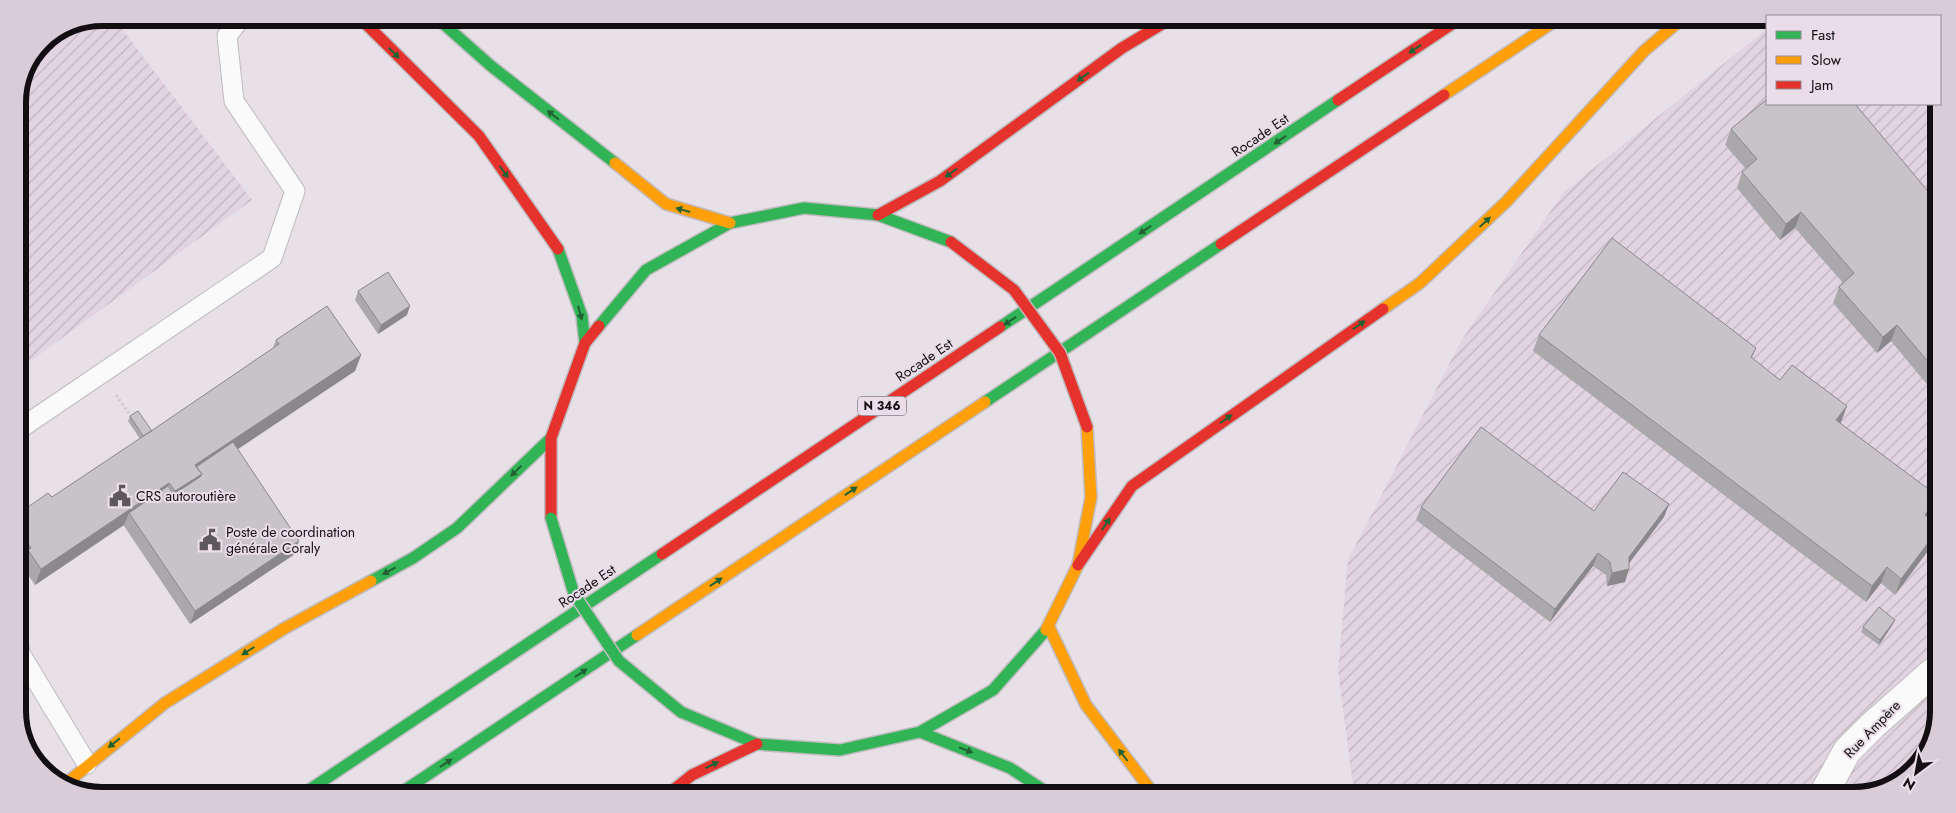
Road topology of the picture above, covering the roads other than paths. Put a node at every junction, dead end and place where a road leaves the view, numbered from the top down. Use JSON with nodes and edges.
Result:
{"nodes":[{"id":1,"x":235,"y":26,"type":"edge"},
{"id":2,"x":368,"y":26,"type":"edge"},
{"id":3,"x":446,"y":26,"type":"edge"},
{"id":4,"x":1159,"y":26,"type":"edge"},
{"id":5,"x":1449,"y":26,"type":"edge"},
{"id":6,"x":1548,"y":26,"type":"edge"},
{"id":7,"x":1674,"y":26,"type":"edge"},
{"id":8,"x":878,"y":214,"type":"junction"},
{"id":9,"x":730,"y":223,"type":"junction"},
{"id":10,"x":585,"y":343,"type":"junction"},
{"id":11,"x":26,"y":425,"type":"edge"},
{"id":12,"x":552,"y":438,"type":"junction"},
{"id":13,"x":1078,"y":565,"type":"junction"},
{"id":14,"x":1049,"y":627,"type":"junction"},
{"id":15,"x":26,"y":663,"type":"edge"},
{"id":16,"x":1930,"y":675,"type":"edge"},
{"id":17,"x":920,"y":732,"type":"junction"},
{"id":18,"x":758,"y":744,"type":"junction"},
{"id":19,"x":87,"y":764,"type":"junction"},
{"id":20,"x":70,"y":780,"type":"edge"},
{"id":21,"x":313,"y":787,"type":"edge"},
{"id":22,"x":410,"y":787,"type":"edge"},
{"id":23,"x":677,"y":787,"type":"edge"},
{"id":24,"x":1039,"y":787,"type":"edge"},
{"id":25,"x":1149,"y":787,"type":"edge"},
{"id":26,"x":1827,"y":787,"type":"edge"}],
"edges":[{"from":1,"to":11,"type":"lane"},
{"from":2,"to":10,"type":"main road","one_way":true},
{"from":9,"to":3,"type":"main road","one_way":true},
{"from":4,"to":8,"type":"main road","one_way":true},
{"from":5,"to":21,"type":"main road","name":"Rocade Est","number":"N 346","one_way":true},
{"from":22,"to":6,"type":"main road","one_way":true},
{"from":13,"to":7,"type":"main road","one_way":true},
{"from":8,"to":9,"type":"main road"},
{"from":8,"to":13,"type":"main road","bridge":true},
{"from":9,"to":10,"type":"main road"},
{"from":10,"to":12,"type":"main road"},
{"from":12,"to":18,"type":"main road","bridge":true},
{"from":12,"to":19,"type":"main road","one_way":true},
{"from":13,"to":14,"type":"main road"},
{"from":14,"to":17,"type":"main road"},
{"from":25,"to":14,"type":"main road","one_way":true},
{"from":15,"to":19,"type":"lane"},
{"from":16,"to":26,"type":"street","name":"Rue Ampère"},
{"from":17,"to":18,"type":"main road"},
{"from":17,"to":24,"type":"main road","one_way":true},
{"from":23,"to":18,"type":"main road","one_way":true},
{"from":19,"to":20,"type":"main road"}]}
